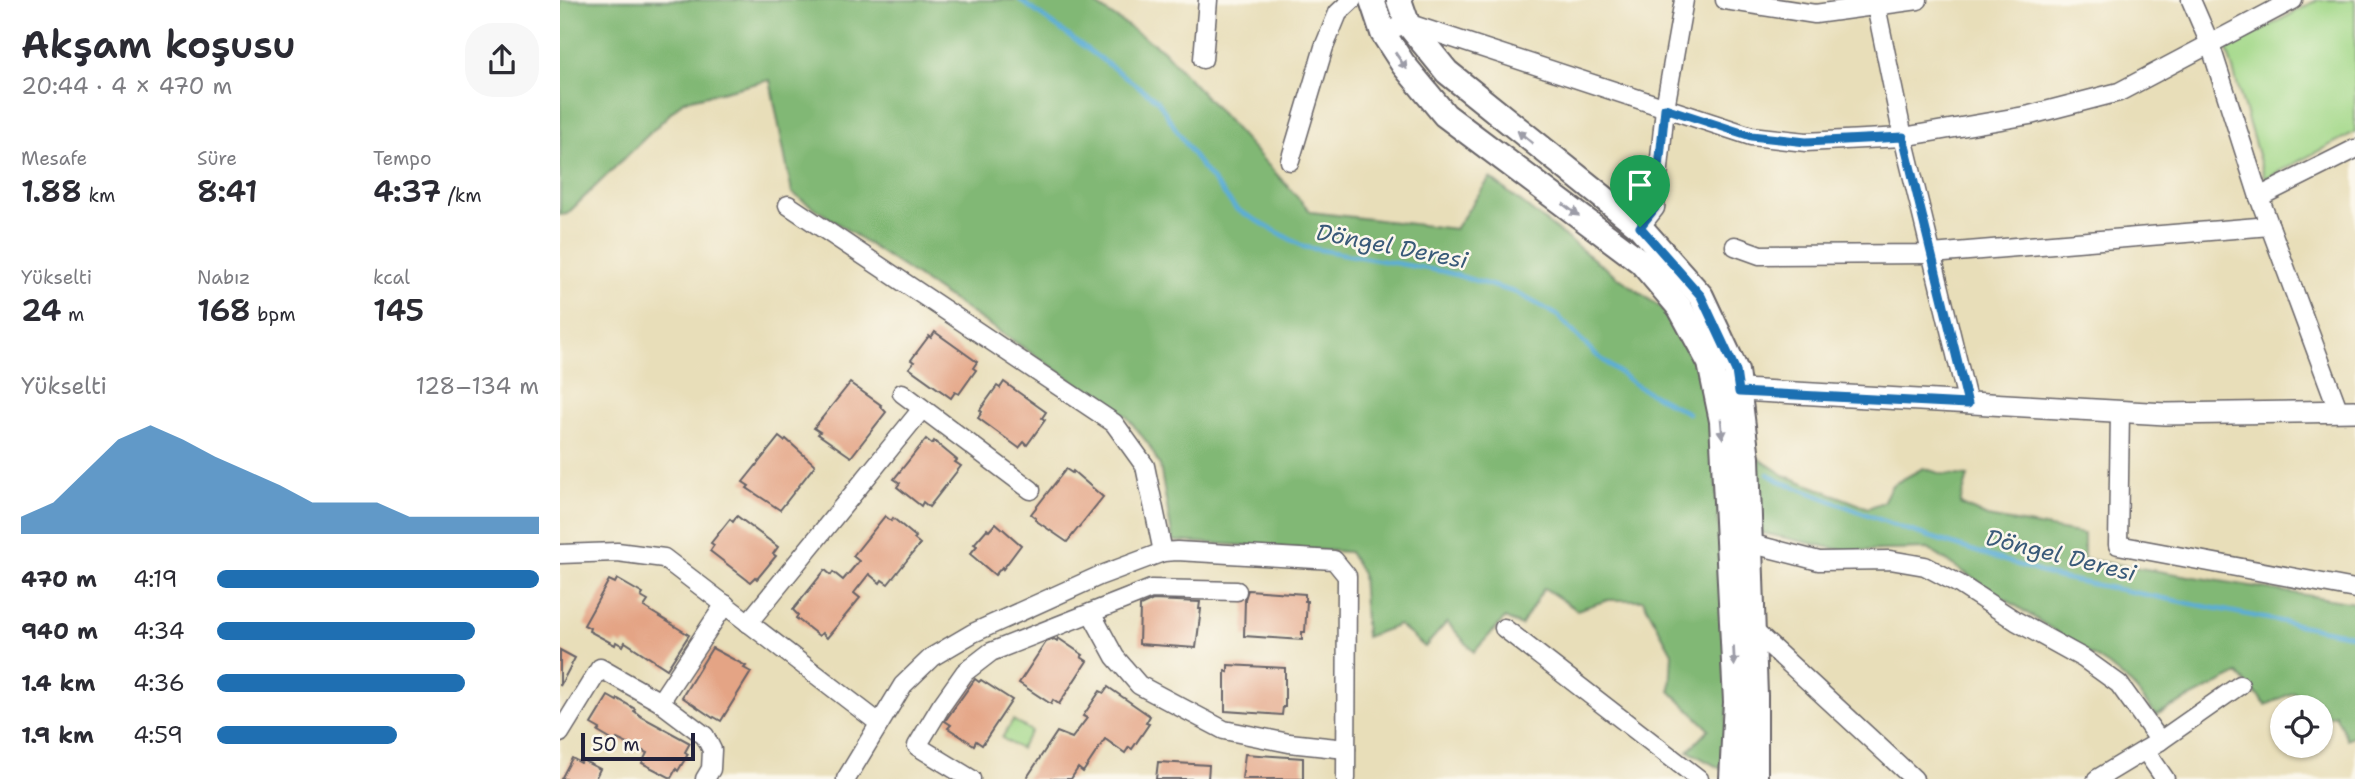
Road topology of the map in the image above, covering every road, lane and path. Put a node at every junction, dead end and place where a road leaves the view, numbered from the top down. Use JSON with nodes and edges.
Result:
{"nodes":[{"id":1,"x":1208,"y":0,"type":"edge"},
{"id":2,"x":1352,"y":0,"type":"edge"},
{"id":3,"x":1372,"y":0,"type":"edge"},
{"id":4,"x":1399,"y":0,"type":"edge"},
{"id":5,"x":1684,"y":0,"type":"edge"},
{"id":6,"x":1725,"y":0,"type":"edge"},
{"id":7,"x":2190,"y":0,"type":"edge"},
{"id":8,"x":2293,"y":0,"type":"edge"},
{"id":9,"x":1910,"y":1,"type":"edge"},
{"id":10,"x":1798,"y":6,"type":"edge"},
{"id":11,"x":1877,"y":6,"type":"junction"},
{"id":12,"x":1407,"y":23,"type":"junction"},
{"id":13,"x":1383,"y":33,"type":"junction"},
{"id":14,"x":2210,"y":44,"type":"junction"},
{"id":15,"x":1203,"y":59,"type":"dead end"},
{"id":16,"x":1665,"y":108,"type":"junction"},
{"id":17,"x":1903,"y":137,"type":"junction"},
{"id":18,"x":2355,"y":149,"type":"edge"},
{"id":19,"x":1290,"y":161,"type":"dead end"},
{"id":20,"x":2259,"y":197,"type":"junction"},
{"id":21,"x":788,"y":205,"type":"dead end"},
{"id":22,"x":2270,"y":226,"type":"junction"},
{"id":23,"x":1640,"y":227,"type":"junction"},
{"id":24,"x":1735,"y":246,"type":"dead end"},
{"id":25,"x":1932,"y":254,"type":"junction"},
{"id":26,"x":1727,"y":390,"type":"junction"},
{"id":27,"x":902,"y":393,"type":"dead end"},
{"id":28,"x":1968,"y":404,"type":"junction"},
{"id":29,"x":922,"y":409,"type":"junction"},
{"id":30,"x":2347,"y":411,"type":"edge"},
{"id":31,"x":2120,"y":412,"type":"junction"},
{"id":32,"x":1031,"y":490,"type":"dead end"},
{"id":33,"x":1749,"y":543,"type":"junction"},
{"id":34,"x":1163,"y":552,"type":"junction"},
{"id":35,"x":560,"y":554,"type":"edge"},
{"id":36,"x":2355,"y":589,"type":"edge"},
{"id":37,"x":1237,"y":591,"type":"dead end"},
{"id":38,"x":725,"y":604,"type":"junction"},
{"id":39,"x":1091,"y":613,"type":"junction"},
{"id":40,"x":748,"y":623,"type":"junction"},
{"id":41,"x":1504,"y":628,"type":"dead end"},
{"id":42,"x":1752,"y":629,"type":"junction"},
{"id":43,"x":2240,"y":685,"type":"dead end"},
{"id":44,"x":660,"y":702,"type":"junction"},
{"id":45,"x":880,"y":723,"type":"junction"},
{"id":46,"x":560,"y":733,"type":"edge"},
{"id":47,"x":2152,"y":746,"type":"junction"},
{"id":48,"x":1346,"y":749,"type":"junction"},
{"id":49,"x":705,"y":779,"type":"edge"},
{"id":50,"x":846,"y":779,"type":"edge"},
{"id":51,"x":971,"y":779,"type":"edge"},
{"id":52,"x":1346,"y":779,"type":"edge"},
{"id":53,"x":1699,"y":779,"type":"edge"},
{"id":54,"x":1732,"y":779,"type":"edge"},
{"id":55,"x":1755,"y":779,"type":"edge"},
{"id":56,"x":1914,"y":779,"type":"edge"},
{"id":57,"x":2097,"y":779,"type":"edge"},
{"id":58,"x":2165,"y":779,"type":"edge"}],
"edges":[{"from":1,"to":15,"type":"street"},
{"from":2,"to":19,"type":"street"},
{"from":3,"to":13,"type":"main road"},
{"from":4,"to":12,"type":"main road"},
{"from":5,"to":16,"type":"street"},
{"from":6,"to":10,"type":"street"},
{"from":7,"to":14,"type":"street"},
{"from":8,"to":14,"type":"street"},
{"from":9,"to":11,"type":"street"},
{"from":10,"to":11,"type":"street"},
{"from":11,"to":17,"type":"street"},
{"from":12,"to":13,"type":"street"},
{"from":12,"to":16,"type":"street"},
{"from":23,"to":12,"type":"main road","one_way":true},
{"from":13,"to":26,"type":"main road","one_way":true},
{"from":14,"to":17,"type":"street"},
{"from":14,"to":20,"type":"street"},
{"from":16,"to":17,"type":"street"},
{"from":16,"to":23,"type":"street"},
{"from":17,"to":25,"type":"street"},
{"from":18,"to":20,"type":"street"},
{"from":20,"to":22,"type":"street"},
{"from":21,"to":34,"type":"street"},
{"from":22,"to":25,"type":"street"},
{"from":22,"to":30,"type":"street"},
{"from":23,"to":26,"type":"main road"},
{"from":24,"to":25,"type":"street"},
{"from":25,"to":28,"type":"street"},
{"from":26,"to":28,"type":"street"},
{"from":26,"to":33,"type":"main road"},
{"from":26,"to":54,"type":"main road","one_way":true},
{"from":27,"to":29,"type":"street"},
{"from":28,"to":31,"type":"street"},
{"from":29,"to":32,"type":"street"},
{"from":29,"to":40,"type":"street"},
{"from":30,"to":31,"type":"street"},
{"from":31,"to":36,"type":"street"},
{"from":33,"to":42,"type":"main road"},
{"from":33,"to":47,"type":"street"},
{"from":34,"to":45,"type":"street"},
{"from":34,"to":48,"type":"street"},
{"from":35,"to":38,"type":"street"},
{"from":37,"to":39,"type":"street"},
{"from":38,"to":40,"type":"street"},
{"from":38,"to":44,"type":"street"},
{"from":39,"to":48,"type":"street"},
{"from":39,"to":51,"type":"street"},
{"from":40,"to":45,"type":"street"},
{"from":41,"to":53,"type":"street"},
{"from":42,"to":55,"type":"main road"},
{"from":42,"to":56,"type":"street"},
{"from":43,"to":47,"type":"street"},
{"from":44,"to":46,"type":"street"},
{"from":44,"to":49,"type":"street"},
{"from":45,"to":50,"type":"street"},
{"from":47,"to":57,"type":"street"},
{"from":47,"to":58,"type":"street"},
{"from":48,"to":52,"type":"street"}]}
